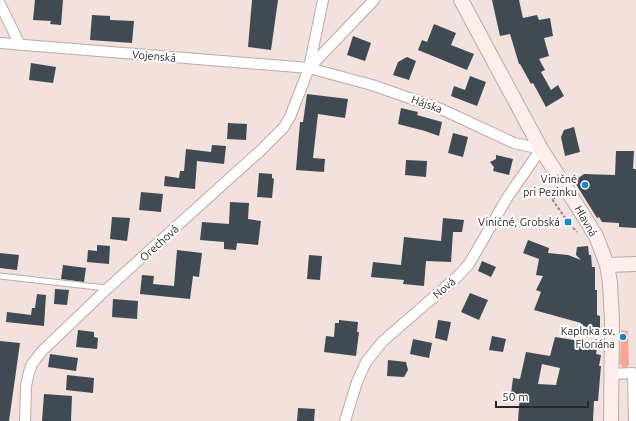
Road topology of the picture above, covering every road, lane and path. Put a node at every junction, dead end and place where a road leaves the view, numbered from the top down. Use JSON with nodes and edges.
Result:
{"nodes":[{"id":1,"x":323,"y":0,"type":"edge"},
{"id":2,"x":374,"y":0,"type":"edge"},
{"id":3,"x":461,"y":0,"type":"edge"},
{"id":4,"x":0,"y":4,"type":"edge"},
{"id":5,"x":0,"y":43,"type":"edge"},
{"id":6,"x":20,"y":45,"type":"junction"},
{"id":7,"x":309,"y":68,"type":"junction"},
{"id":8,"x":541,"y":149,"type":"junction"},
{"id":9,"x":636,"y":264,"type":"edge"},
{"id":10,"x":607,"y":265,"type":"junction"},
{"id":11,"x":0,"y":276,"type":"edge"},
{"id":12,"x":108,"y":288,"type":"junction"},
{"id":13,"x":612,"y":374,"type":"junction"},
{"id":14,"x":25,"y":421,"type":"edge"},
{"id":15,"x":345,"y":421,"type":"edge"},
{"id":16,"x":611,"y":421,"type":"edge"},
{"id":17,"x":634,"y":421,"type":"edge"}],
"edges":[{"from":1,"to":7,"type":"street","name":"Orechová"},
{"from":2,"to":7,"type":"street","name":"Orechová"},
{"from":3,"to":8,"type":"main road","name":"Hlavná"},
{"from":4,"to":6,"type":"street"},
{"from":5,"to":6,"type":"street","name":"Vojenská"},
{"from":6,"to":7,"type":"street","name":"Vojenská"},
{"from":7,"to":8,"type":"street","name":"Hájska"},
{"from":7,"to":12,"type":"street","name":"Orechová"},
{"from":8,"to":10,"type":"main road","name":"Hlavná"},
{"from":8,"to":15,"type":"street","name":"Nová"},
{"from":9,"to":10,"type":"main road"},
{"from":10,"to":13,"type":"main road","name":"Hlavná"},
{"from":11,"to":12,"type":"lane"},
{"from":12,"to":14,"type":"street","name":"Orechová"},
{"from":13,"to":16,"type":"main road","name":"Hlavná"},
{"from":13,"to":17,"type":"street"}]}
